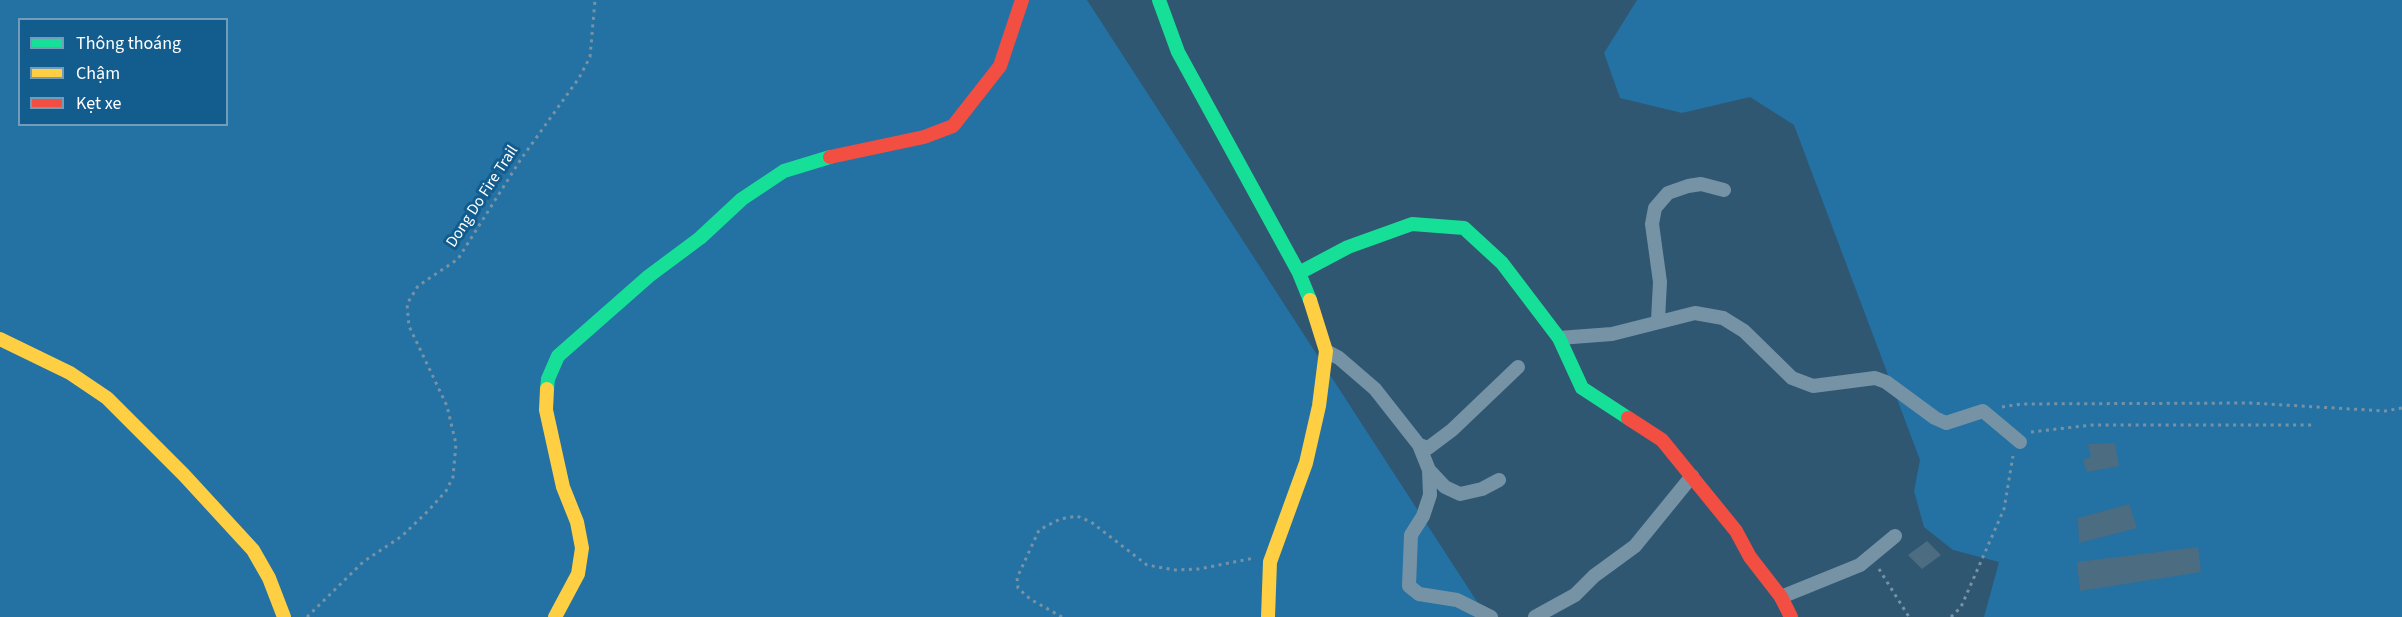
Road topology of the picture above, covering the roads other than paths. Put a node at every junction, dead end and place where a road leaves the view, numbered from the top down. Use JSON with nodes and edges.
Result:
{"nodes":[{"id":1,"x":1022,"y":0,"type":"edge"},
{"id":2,"x":1159,"y":0,"type":"edge"},
{"id":3,"x":1724,"y":190,"type":"dead end"},
{"id":4,"x":1299,"y":273,"type":"junction"},
{"id":5,"x":1658,"y":320,"type":"junction"},
{"id":6,"x":1559,"y":338,"type":"junction"},
{"id":7,"x":0,"y":339,"type":"edge"},
{"id":8,"x":1326,"y":351,"type":"junction"},
{"id":9,"x":1518,"y":367,"type":"dead end"},
{"id":10,"x":2020,"y":442,"type":"road end"},
{"id":11,"x":1419,"y":445,"type":"junction"},
{"id":12,"x":1429,"y":470,"type":"junction"},
{"id":13,"x":1692,"y":476,"type":"junction"},
{"id":14,"x":1499,"y":480,"type":"dead end"},
{"id":15,"x":1895,"y":536,"type":"dead end"},
{"id":16,"x":1781,"y":597,"type":"junction"},
{"id":17,"x":284,"y":617,"type":"edge"},
{"id":18,"x":555,"y":617,"type":"edge"},
{"id":19,"x":1268,"y":617,"type":"edge"},
{"id":20,"x":1491,"y":617,"type":"edge"},
{"id":21,"x":1534,"y":617,"type":"edge"},
{"id":22,"x":1791,"y":617,"type":"edge"}],
"edges":[{"from":1,"to":18,"type":"street"},
{"from":2,"to":4,"type":"street"},
{"from":3,"to":5,"type":"street"},
{"from":4,"to":6,"type":"street"},
{"from":4,"to":8,"type":"street"},
{"from":5,"to":6,"type":"street"},
{"from":5,"to":10,"type":"street"},
{"from":6,"to":13,"type":"street"},
{"from":7,"to":17,"type":"street"},
{"from":8,"to":11,"type":"street"},
{"from":8,"to":19,"type":"street"},
{"from":9,"to":11,"type":"street"},
{"from":11,"to":12,"type":"street"},
{"from":12,"to":14,"type":"street"},
{"from":12,"to":20,"type":"street"},
{"from":13,"to":16,"type":"street"},
{"from":13,"to":21,"type":"street"},
{"from":15,"to":16,"type":"street"},
{"from":16,"to":22,"type":"street"}]}
